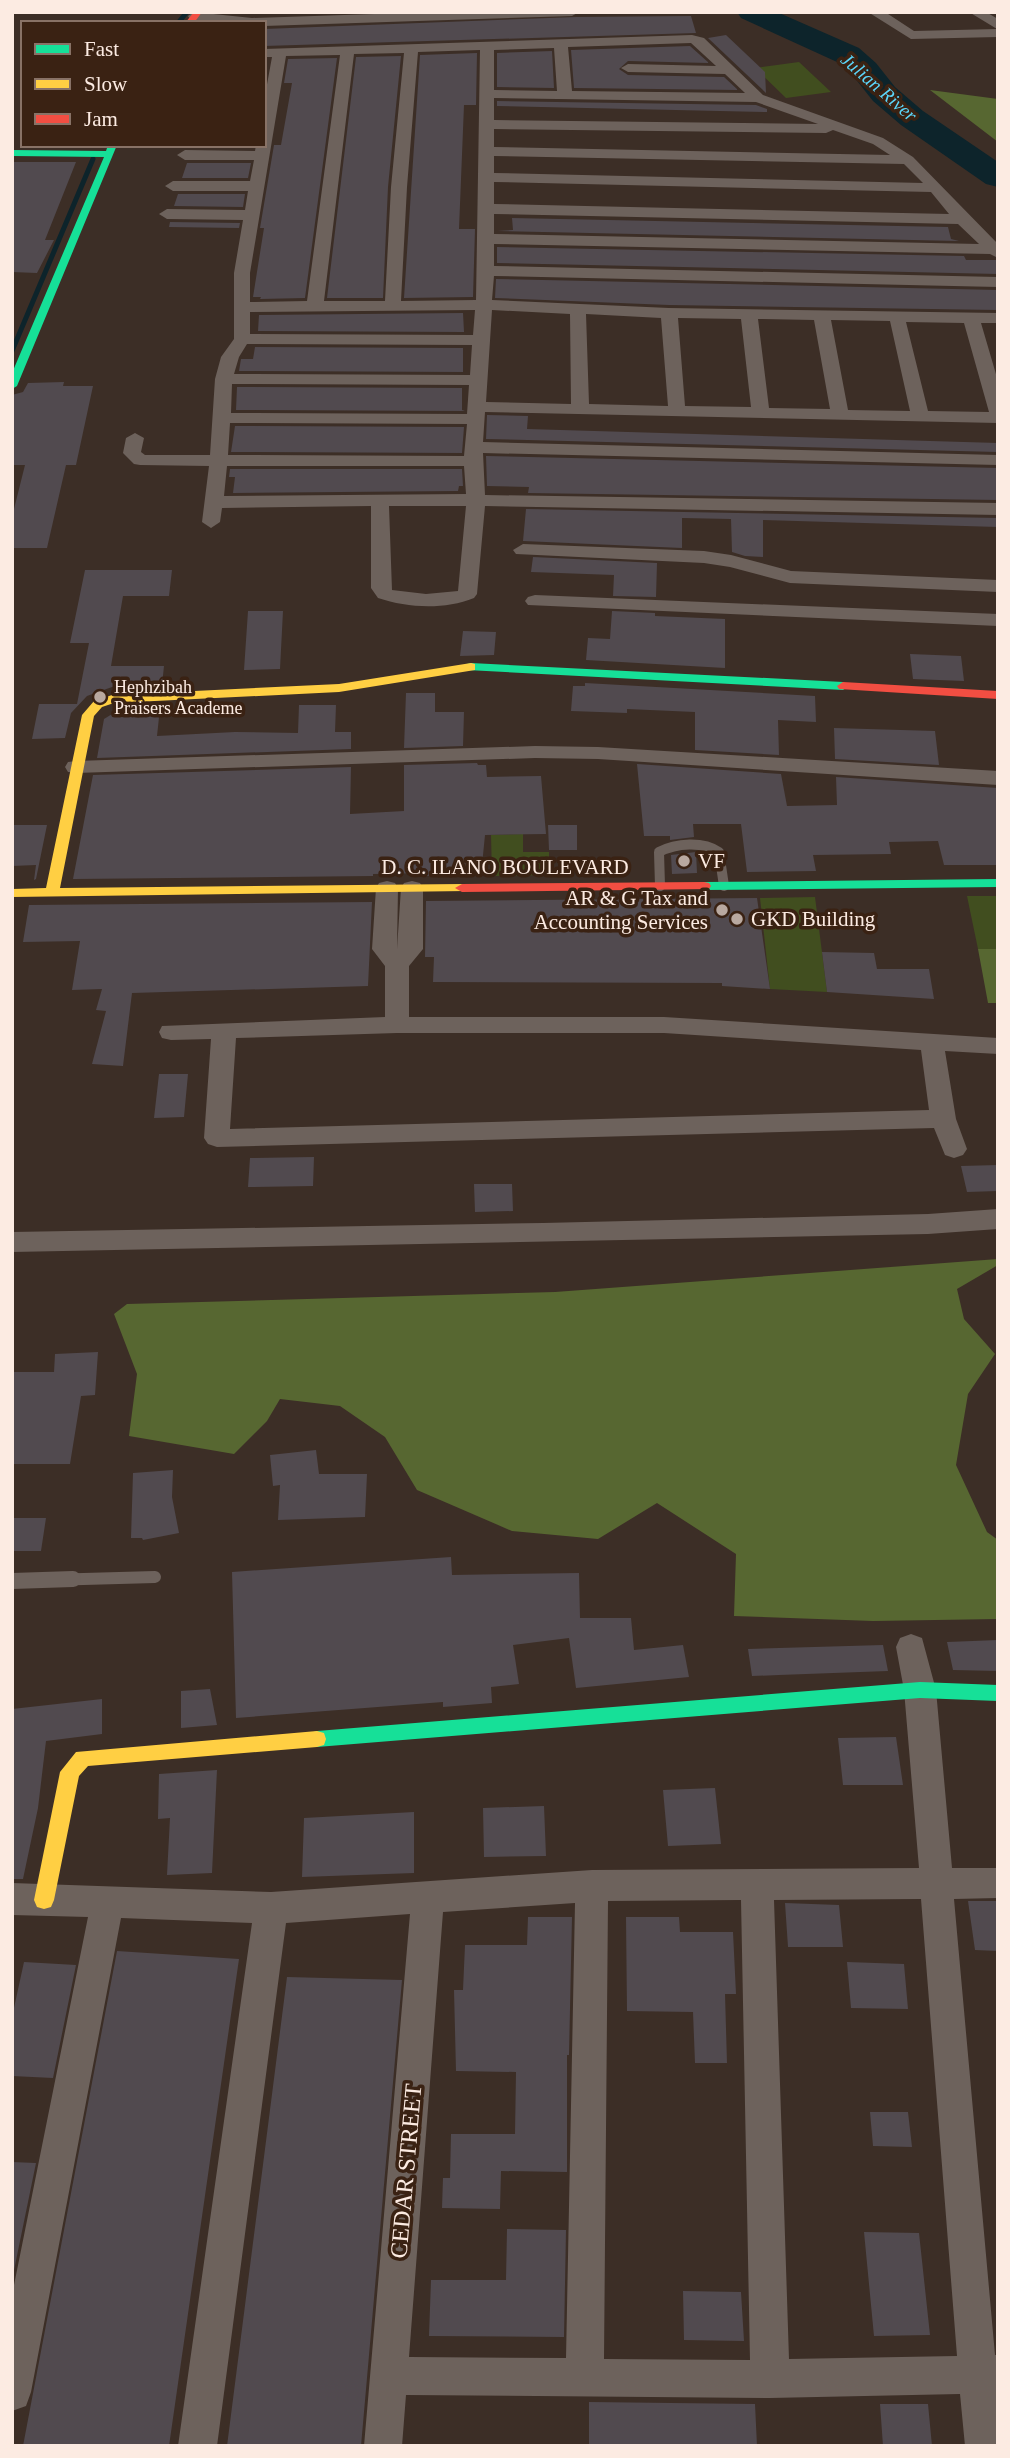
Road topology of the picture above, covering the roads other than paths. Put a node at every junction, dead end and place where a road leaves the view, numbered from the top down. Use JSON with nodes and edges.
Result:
{"nodes":[{"id":1,"x":572,"y":12,"type":"edge"},
{"id":2,"x":875,"y":12,"type":"edge"},
{"id":3,"x":976,"y":12,"type":"edge"},
{"id":4,"x":293,"y":16,"type":"edge"},
{"id":5,"x":194,"y":17,"type":"edge"},
{"id":6,"x":240,"y":21,"type":"edge"},
{"id":7,"x":258,"y":21,"type":"edge"},
{"id":8,"x":998,"y":25,"type":"edge"},
{"id":9,"x":998,"y":33,"type":"edge"},
{"id":10,"x":624,"y":41,"type":"junction"},
{"id":11,"x":561,"y":43,"type":"junction"},
{"id":12,"x":487,"y":45,"type":"junction"},
{"id":13,"x":411,"y":48,"type":"junction"},
{"id":14,"x":348,"y":50,"type":"junction"},
{"id":15,"x":272,"y":52,"type":"edge"},
{"id":16,"x":628,"y":68,"type":"junction"},
{"id":17,"x":727,"y":70,"type":"junction"},
{"id":18,"x":487,"y":94,"type":"junction"},
{"id":19,"x":565,"y":95,"type":"junction"},
{"id":20,"x":628,"y":96,"type":"junction"},
{"id":21,"x":758,"y":98,"type":"junction"},
{"id":22,"x":266,"y":114,"type":"edge"},
{"id":23,"x":488,"y":124,"type":"junction"},
{"id":24,"x":849,"y":130,"type":"junction"},
{"id":25,"x":263,"y":147,"type":"edge"},
{"id":26,"x":111,"y":149,"type":"edge"},
{"id":27,"x":488,"y":150,"type":"junction"},
{"id":28,"x":12,"y":153,"type":"edge"},
{"id":29,"x":185,"y":155,"type":"dead end"},
{"id":30,"x":262,"y":156,"type":"junction"},
{"id":31,"x":908,"y":160,"type":"junction"},
{"id":32,"x":486,"y":177,"type":"junction"},
{"id":33,"x":173,"y":186,"type":"dead end"},
{"id":34,"x":257,"y":186,"type":"junction"},
{"id":35,"x":936,"y":188,"type":"junction"},
{"id":36,"x":486,"y":209,"type":"junction"},
{"id":37,"x":167,"y":214,"type":"dead end"},
{"id":38,"x":253,"y":215,"type":"junction"},
{"id":39,"x":962,"y":219,"type":"junction"},
{"id":40,"x":486,"y":239,"type":"junction"},
{"id":41,"x":995,"y":251,"type":"edge"},
{"id":42,"x":486,"y":271,"type":"junction"},
{"id":43,"x":998,"y":282,"type":"edge"},
{"id":44,"x":315,"y":305,"type":"junction"},
{"id":45,"x":393,"y":305,"type":"junction"},
{"id":46,"x":484,"y":305,"type":"junction"},
{"id":47,"x":242,"y":307,"type":"junction"},
{"id":48,"x":578,"y":310,"type":"junction"},
{"id":49,"x":669,"y":313,"type":"junction"},
{"id":50,"x":749,"y":314,"type":"junction"},
{"id":51,"x":822,"y":316,"type":"junction"},
{"id":52,"x":897,"y":317,"type":"junction"},
{"id":53,"x":971,"y":317,"type":"junction"},
{"id":54,"x":998,"y":318,"type":"edge"},
{"id":55,"x":242,"y":339,"type":"junction"},
{"id":56,"x":481,"y":340,"type":"junction"},
{"id":57,"x":224,"y":379,"type":"junction"},
{"id":58,"x":479,"y":380,"type":"junction"},
{"id":59,"x":12,"y":386,"type":"edge"},
{"id":60,"x":580,"y":409,"type":"junction"},
{"id":61,"x":677,"y":411,"type":"junction"},
{"id":62,"x":998,"y":412,"type":"edge"},
{"id":63,"x":476,"y":413,"type":"junction"},
{"id":64,"x":761,"y":413,"type":"junction"},
{"id":65,"x":840,"y":415,"type":"junction"},
{"id":66,"x":919,"y":416,"type":"junction"},
{"id":67,"x":222,"y":418,"type":"junction"},
{"id":68,"x":998,"y":418,"type":"edge"},
{"id":69,"x":135,"y":438,"type":"dead end"},
{"id":70,"x":474,"y":454,"type":"junction"},
{"id":71,"x":219,"y":460,"type":"junction"},
{"id":72,"x":998,"y":460,"type":"edge"},
{"id":73,"x":476,"y":500,"type":"junction"},
{"id":74,"x":214,"y":502,"type":"junction"},
{"id":75,"x":380,"y":503,"type":"junction"},
{"id":76,"x":998,"y":509,"type":"edge"},
{"id":77,"x":211,"y":522,"type":"dead end"},
{"id":78,"x":523,"y":550,"type":"dead end"},
{"id":79,"x":998,"y":586,"type":"edge"},
{"id":80,"x":536,"y":601,"type":"dead end"},
{"id":81,"x":998,"y":620,"type":"edge"},
{"id":82,"x":998,"y":695,"type":"edge"},
{"id":83,"x":76,"y":767,"type":"junction"},
{"id":84,"x":998,"y":778,"type":"edge"},
{"id":85,"x":998,"y":883,"type":"edge"},
{"id":86,"x":724,"y":886,"type":"junction"},
{"id":87,"x":660,"y":887,"type":"junction"},
{"id":88,"x":52,"y":892,"type":"junction"},
{"id":89,"x":12,"y":893,"type":"edge"},
{"id":90,"x":387,"y":897,"type":"junction"},
{"id":91,"x":412,"y":897,"type":"junction"},
{"id":92,"x":397,"y":964,"type":"junction"},
{"id":93,"x":397,"y":1025,"type":"junction"},
{"id":94,"x":224,"y":1030,"type":"junction"},
{"id":95,"x":171,"y":1032,"type":"dead end"},
{"id":96,"x":932,"y":1042,"type":"junction"},
{"id":97,"x":998,"y":1046,"type":"edge"},
{"id":98,"x":943,"y":1119,"type":"junction"},
{"id":99,"x":954,"y":1149,"type":"dead end"},
{"id":100,"x":998,"y":1219,"type":"edge"},
{"id":101,"x":12,"y":1242,"type":"edge"},
{"id":102,"x":155,"y":1577,"type":"dead end"},
{"id":103,"x":12,"y":1581,"type":"edge"},
{"id":104,"x":911,"y":1647,"type":"dead end"},
{"id":105,"x":920,"y":1690,"type":"junction"},
{"id":106,"x":998,"y":1693,"type":"edge"},
{"id":107,"x":998,"y":1883,"type":"edge"},
{"id":108,"x":592,"y":1885,"type":"junction"},
{"id":109,"x":757,"y":1885,"type":"junction"},
{"id":110,"x":936,"y":1885,"type":"junction"},
{"id":111,"x":428,"y":1897,"type":"junction"},
{"id":112,"x":28,"y":1900,"type":"edge"},
{"id":113,"x":107,"y":1903,"type":"junction"},
{"id":114,"x":271,"y":1908,"type":"junction"},
{"id":115,"x":988,"y":2375,"type":"edge"},
{"id":116,"x":389,"y":2376,"type":"junction"},
{"id":117,"x":585,"y":2379,"type":"junction"},
{"id":118,"x":769,"y":2379,"type":"junction"},
{"id":119,"x":12,"y":2392,"type":"edge"},
{"id":120,"x":197,"y":2446,"type":"edge"},
{"id":121,"x":383,"y":2446,"type":"edge"},
{"id":122,"x":984,"y":2446,"type":"edge"}],
"edges":[{"from":1,"to":4,"type":"street"},
{"from":2,"to":9,"type":"street"},
{"from":3,"to":8,"type":"street"},
{"from":4,"to":7,"type":"street"},
{"from":5,"to":6,"type":"street"},
{"from":10,"to":11,"type":"street"},
{"from":10,"to":16,"type":"street"},
{"from":10,"to":17,"type":"street"},
{"from":11,"to":12,"type":"street"},
{"from":11,"to":19,"type":"street"},
{"from":12,"to":13,"type":"street"},
{"from":12,"to":18,"type":"street"},
{"from":13,"to":14,"type":"street"},
{"from":13,"to":45,"type":"street"},
{"from":14,"to":15,"type":"street"},
{"from":14,"to":44,"type":"street"},
{"from":15,"to":22,"type":"street"},
{"from":16,"to":17,"type":"street"},
{"from":16,"to":20,"type":"street"},
{"from":17,"to":21,"type":"street"},
{"from":18,"to":19,"type":"street"},
{"from":18,"to":23,"type":"street"},
{"from":19,"to":20,"type":"street"},
{"from":20,"to":21,"type":"street"},
{"from":21,"to":24,"type":"street"},
{"from":23,"to":24,"type":"street"},
{"from":23,"to":27,"type":"street"},
{"from":24,"to":31,"type":"street"},
{"from":25,"to":30,"type":"street"},
{"from":26,"to":28,"type":"street"},
{"from":26,"to":59,"type":"street"},
{"from":27,"to":31,"type":"street"},
{"from":27,"to":32,"type":"street"},
{"from":29,"to":30,"type":"street"},
{"from":30,"to":34,"type":"street"},
{"from":31,"to":35,"type":"street"},
{"from":32,"to":35,"type":"street"},
{"from":32,"to":36,"type":"street"},
{"from":33,"to":34,"type":"street"},
{"from":34,"to":38,"type":"street"},
{"from":35,"to":39,"type":"street"},
{"from":36,"to":39,"type":"street"},
{"from":36,"to":40,"type":"street"},
{"from":37,"to":38,"type":"street"},
{"from":38,"to":47,"type":"street"},
{"from":39,"to":41,"type":"street"},
{"from":40,"to":41,"type":"street"},
{"from":40,"to":42,"type":"street"},
{"from":42,"to":43,"type":"street"},
{"from":42,"to":46,"type":"street"},
{"from":44,"to":45,"type":"street"},
{"from":44,"to":47,"type":"street"},
{"from":45,"to":46,"type":"street"},
{"from":46,"to":48,"type":"street"},
{"from":46,"to":56,"type":"street"},
{"from":47,"to":55,"type":"street"},
{"from":48,"to":49,"type":"street"},
{"from":48,"to":60,"type":"street"},
{"from":49,"to":50,"type":"street"},
{"from":49,"to":61,"type":"street"},
{"from":50,"to":51,"type":"street"},
{"from":50,"to":64,"type":"street"},
{"from":51,"to":52,"type":"street"},
{"from":51,"to":65,"type":"street"},
{"from":52,"to":53,"type":"street"},
{"from":52,"to":66,"type":"street"},
{"from":53,"to":54,"type":"street"},
{"from":53,"to":62,"type":"street"},
{"from":55,"to":56,"type":"street"},
{"from":55,"to":57,"type":"street"},
{"from":56,"to":58,"type":"street"},
{"from":57,"to":58,"type":"street"},
{"from":57,"to":67,"type":"street"},
{"from":58,"to":63,"type":"street"},
{"from":60,"to":61,"type":"street"},
{"from":60,"to":63,"type":"street"},
{"from":61,"to":64,"type":"street"},
{"from":63,"to":67,"type":"street"},
{"from":63,"to":70,"type":"street"},
{"from":64,"to":65,"type":"street"},
{"from":65,"to":66,"type":"street"},
{"from":66,"to":68,"type":"street"},
{"from":67,"to":71,"type":"street"},
{"from":69,"to":71,"type":"street"},
{"from":70,"to":71,"type":"street"},
{"from":70,"to":72,"type":"street"},
{"from":70,"to":73,"type":"street"},
{"from":71,"to":74,"type":"street"},
{"from":73,"to":75,"type":"street"},
{"from":73,"to":75,"type":"street"},
{"from":73,"to":76,"type":"street"},
{"from":74,"to":75,"type":"street"},
{"from":74,"to":77,"type":"street"},
{"from":78,"to":79,"type":"street"},
{"from":80,"to":81,"type":"street"},
{"from":82,"to":83,"type":"street"},
{"from":83,"to":84,"type":"street"},
{"from":83,"to":88,"type":"street"},
{"from":85,"to":86,"type":"street","name":"D. C. ILANO BOULEVARD"},
{"from":86,"to":87,"type":"street","name":"D. C. ILANO BOULEVARD"},
{"from":86,"to":87,"type":"lane"},
{"from":87,"to":91,"type":"street","name":"D. C. ILANO BOULEVARD"},
{"from":88,"to":89,"type":"street","name":"D. C. ILANO BOULEVARD"},
{"from":88,"to":90,"type":"street","name":"D. C. ILANO BOULEVARD"},
{"from":90,"to":91,"type":"street","name":"D. C. ILANO BOULEVARD"},
{"from":90,"to":92,"type":"street"},
{"from":91,"to":92,"type":"street"},
{"from":92,"to":93,"type":"street"},
{"from":93,"to":94,"type":"street"},
{"from":93,"to":96,"type":"street"},
{"from":94,"to":95,"type":"street"},
{"from":94,"to":98,"type":"street"},
{"from":96,"to":97,"type":"street"},
{"from":96,"to":98,"type":"street"},
{"from":98,"to":99,"type":"street"},
{"from":100,"to":101,"type":"street"},
{"from":102,"to":103,"type":"lane"},
{"from":104,"to":105,"type":"street"},
{"from":105,"to":106,"type":"street"},
{"from":105,"to":110,"type":"street"},
{"from":105,"to":112,"type":"street"},
{"from":107,"to":110,"type":"street"},
{"from":108,"to":109,"type":"street"},
{"from":108,"to":111,"type":"street"},
{"from":108,"to":117,"type":"street"},
{"from":109,"to":110,"type":"street"},
{"from":109,"to":118,"type":"street"},
{"from":110,"to":115,"type":"street"},
{"from":111,"to":114,"type":"street"},
{"from":111,"to":116,"type":"street","name":"CEDAR STREET"},
{"from":112,"to":113,"type":"street"},
{"from":113,"to":114,"type":"street"},
{"from":113,"to":119,"type":"street"},
{"from":114,"to":120,"type":"street"},
{"from":115,"to":118,"type":"street"},
{"from":115,"to":122,"type":"street"},
{"from":116,"to":117,"type":"street"},
{"from":116,"to":121,"type":"street","name":"CEDAR STREET"},
{"from":117,"to":118,"type":"street"}]}
